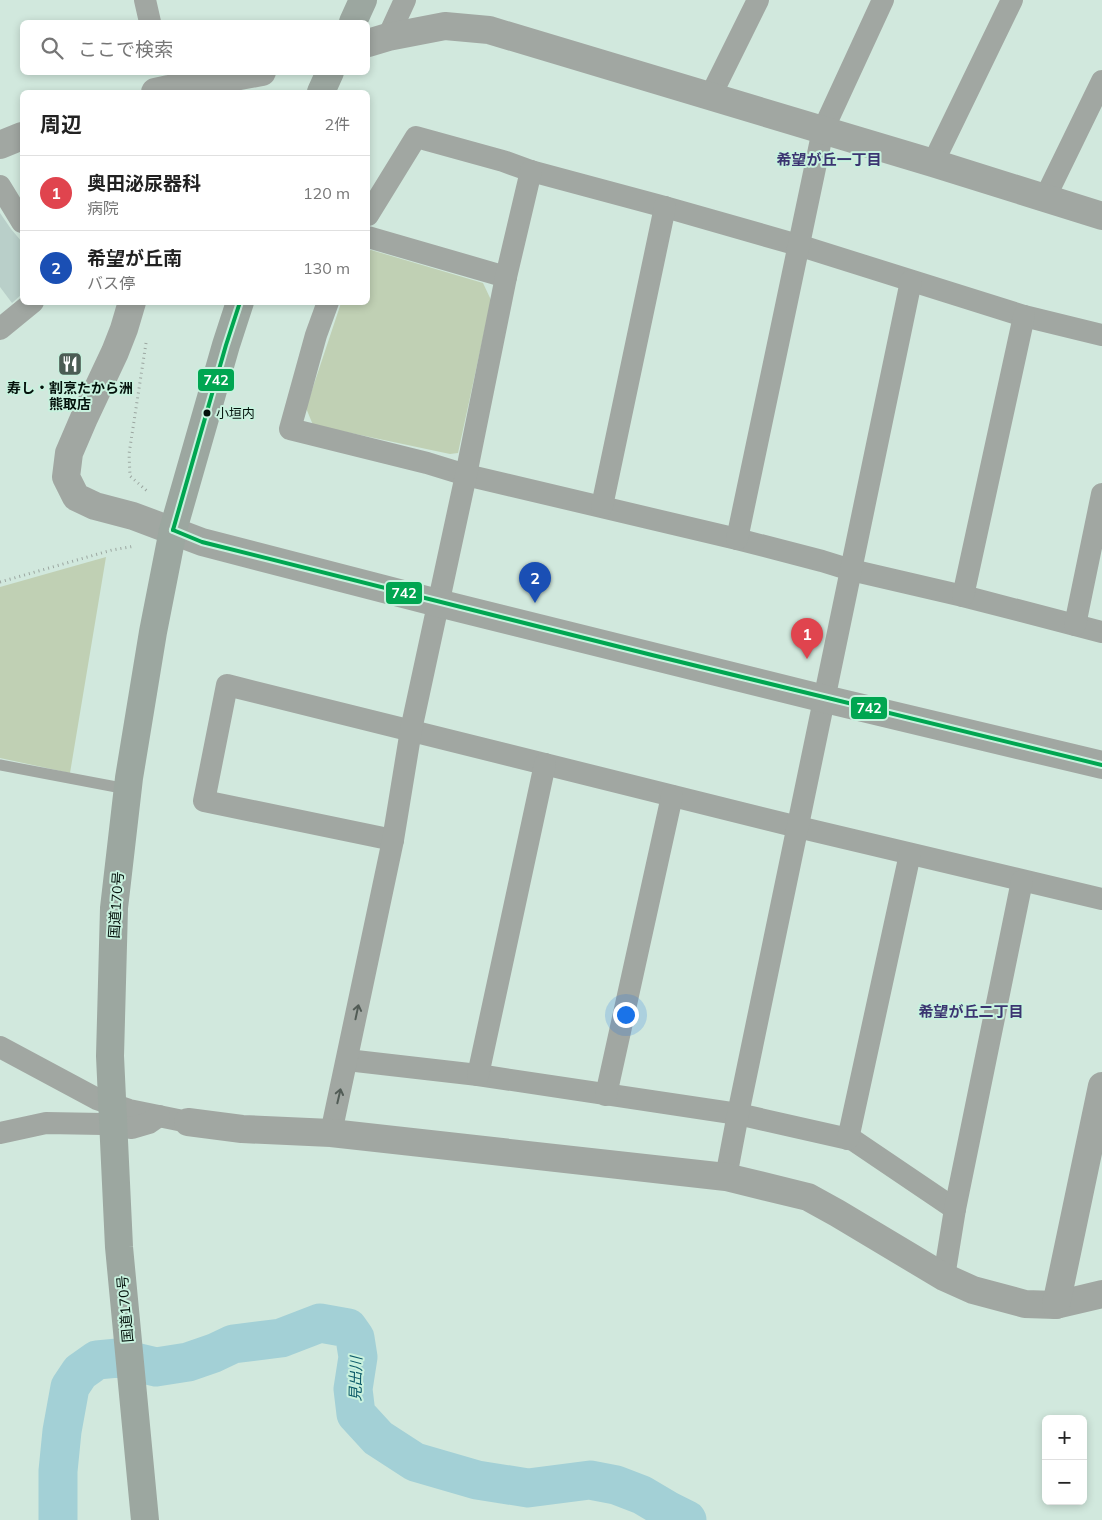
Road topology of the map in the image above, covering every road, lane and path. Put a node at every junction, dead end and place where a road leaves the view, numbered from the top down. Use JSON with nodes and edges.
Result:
{"nodes":[{"id":1,"x":145,"y":0,"type":"edge"},
{"id":2,"x":363,"y":0,"type":"edge"},
{"id":3,"x":405,"y":0,"type":"edge"},
{"id":4,"x":758,"y":0,"type":"edge"},
{"id":5,"x":883,"y":0,"type":"edge"},
{"id":6,"x":1012,"y":0,"type":"edge"},
{"id":7,"x":150,"y":20,"type":"edge"},
{"id":8,"x":354,"y":20,"type":"edge"},
{"id":9,"x":378,"y":40,"type":"edge"},
{"id":10,"x":239,"y":75,"type":"edge"},
{"id":11,"x":329,"y":75,"type":"edge"},
{"id":12,"x":1102,"y":81,"type":"edge"},
{"id":13,"x":163,"y":85,"type":"edge"},
{"id":14,"x":322,"y":90,"type":"edge"},
{"id":15,"x":710,"y":97,"type":"junction"},
{"id":16,"x":823,"y":130,"type":"junction"},
{"id":17,"x":20,"y":137,"type":"edge"},
{"id":18,"x":0,"y":145,"type":"edge"},
{"id":19,"x":933,"y":163,"type":"junction"},
{"id":20,"x":531,"y":171,"type":"junction"},
{"id":21,"x":0,"y":186,"type":"edge"},
{"id":22,"x":1045,"y":198,"type":"junction"},
{"id":23,"x":665,"y":207,"type":"junction"},
{"id":24,"x":370,"y":212,"type":"edge"},
{"id":25,"x":1102,"y":216,"type":"edge"},
{"id":26,"x":20,"y":219,"type":"edge"},
{"id":27,"x":370,"y":238,"type":"edge"},
{"id":28,"x":798,"y":245,"type":"junction"},
{"id":29,"x":506,"y":277,"type":"junction"},
{"id":30,"x":911,"y":281,"type":"junction"},
{"id":31,"x":29,"y":305,"type":"edge"},
{"id":32,"x":131,"y":305,"type":"edge"},
{"id":33,"x":239,"y":305,"type":"edge"},
{"id":34,"x":327,"y":305,"type":"edge"},
{"id":35,"x":1024,"y":316,"type":"junction"},
{"id":36,"x":0,"y":329,"type":"edge"},
{"id":37,"x":1102,"y":335,"type":"edge"},
{"id":38,"x":147,"y":340,"type":"dead end"},
{"id":39,"x":466,"y":475,"type":"junction"},
{"id":40,"x":147,"y":491,"type":"dead end"},
{"id":41,"x":1102,"y":494,"type":"edge"},
{"id":42,"x":602,"y":506,"type":"junction"},
{"id":43,"x":173,"y":530,"type":"junction"},
{"id":44,"x":737,"y":539,"type":"junction"},
{"id":45,"x":135,"y":546,"type":"dead end"},
{"id":46,"x":851,"y":570,"type":"junction"},
{"id":47,"x":0,"y":582,"type":"edge"},
{"id":48,"x":963,"y":596,"type":"junction"},
{"id":49,"x":438,"y":603,"type":"junction"},
{"id":50,"x":1075,"y":625,"type":"junction"},
{"id":51,"x":1102,"y":632,"type":"edge"},
{"id":52,"x":824,"y":698,"type":"junction"},
{"id":53,"x":411,"y":730,"type":"junction"},
{"id":54,"x":545,"y":764,"type":"junction"},
{"id":55,"x":0,"y":765,"type":"edge"},
{"id":56,"x":1102,"y":765,"type":"edge"},
{"id":57,"x":127,"y":789,"type":"junction"},
{"id":58,"x":672,"y":796,"type":"junction"},
{"id":59,"x":798,"y":827,"type":"junction"},
{"id":60,"x":393,"y":840,"type":"junction"},
{"id":61,"x":910,"y":854,"type":"junction"},
{"id":62,"x":1022,"y":881,"type":"junction"},
{"id":63,"x":1102,"y":899,"type":"edge"},
{"id":64,"x":0,"y":1047,"type":"edge"},
{"id":65,"x":347,"y":1060,"type":"junction"},
{"id":66,"x":478,"y":1075,"type":"junction"},
{"id":67,"x":1102,"y":1086,"type":"edge"},
{"id":68,"x":606,"y":1094,"type":"junction"},
{"id":69,"x":738,"y":1114,"type":"junction"},
{"id":70,"x":159,"y":1116,"type":"junction"},
{"id":71,"x":188,"y":1122,"type":"joint"},
{"id":72,"x":0,"y":1133,"type":"edge"},
{"id":73,"x":331,"y":1133,"type":"junction"},
{"id":74,"x":848,"y":1139,"type":"junction"},
{"id":75,"x":726,"y":1177,"type":"junction"},
{"id":76,"x":955,"y":1209,"type":"junction"},
{"id":77,"x":944,"y":1277,"type":"junction"},
{"id":78,"x":1102,"y":1294,"type":"edge"},
{"id":79,"x":1056,"y":1305,"type":"junction"},
{"id":80,"x":145,"y":1520,"type":"edge"}],
"edges":[{"from":1,"to":7,"type":"street"},
{"from":2,"to":8,"type":"highway"},
{"from":3,"to":9,"type":"street"},
{"from":4,"to":15,"type":"street"},
{"from":5,"to":16,"type":"street"},
{"from":6,"to":19,"type":"street"},
{"from":9,"to":15,"type":"street"},
{"from":10,"to":13,"type":"street"},
{"from":11,"to":14,"type":"highway"},
{"from":12,"to":22,"type":"street"},
{"from":15,"to":16,"type":"street"},
{"from":16,"to":19,"type":"street"},
{"from":16,"to":28,"type":"street"},
{"from":17,"to":18,"type":"street"},
{"from":19,"to":22,"type":"street"},
{"from":20,"to":23,"type":"street"},
{"from":20,"to":24,"type":"street"},
{"from":20,"to":29,"type":"street"},
{"from":21,"to":26,"type":"street"},
{"from":22,"to":25,"type":"street"},
{"from":23,"to":28,"type":"street"},
{"from":23,"to":42,"type":"street"},
{"from":27,"to":29,"type":"street"},
{"from":28,"to":30,"type":"street"},
{"from":28,"to":44,"type":"street"},
{"from":29,"to":39,"type":"street"},
{"from":30,"to":35,"type":"street"},
{"from":30,"to":46,"type":"street"},
{"from":31,"to":36,"type":"street"},
{"from":32,"to":43,"type":"street"},
{"from":33,"to":43,"type":"highway","name":"国道170号"},
{"from":34,"to":39,"type":"street"},
{"from":35,"to":37,"type":"street"},
{"from":35,"to":48,"type":"street"},
{"from":38,"to":40,"type":"path"},
{"from":39,"to":42,"type":"street"},
{"from":39,"to":49,"type":"street"},
{"from":41,"to":50,"type":"street"},
{"from":42,"to":44,"type":"street"},
{"from":43,"to":49,"type":"street"},
{"from":43,"to":57,"type":"highway","name":"国道170号"},
{"from":44,"to":46,"type":"street"},
{"from":45,"to":47,"type":"path"},
{"from":46,"to":48,"type":"street"},
{"from":46,"to":52,"type":"street"},
{"from":48,"to":50,"type":"street"},
{"from":49,"to":52,"type":"street"},
{"from":49,"to":53,"type":"street"},
{"from":50,"to":51,"type":"street"},
{"from":52,"to":56,"type":"street"},
{"from":52,"to":59,"type":"street"},
{"from":53,"to":54,"type":"street"},
{"from":53,"to":60,"type":"street"},
{"from":53,"to":60,"type":"street"},
{"from":54,"to":58,"type":"street"},
{"from":54,"to":66,"type":"street"},
{"from":55,"to":57,"type":"lane"},
{"from":57,"to":80,"type":"highway","name":"国道170号"},
{"from":58,"to":59,"type":"street"},
{"from":58,"to":68,"type":"street"},
{"from":59,"to":61,"type":"street"},
{"from":59,"to":69,"type":"street"},
{"from":65,"to":60,"type":"street","one_way":true},
{"from":61,"to":62,"type":"street"},
{"from":61,"to":74,"type":"street"},
{"from":62,"to":63,"type":"street"},
{"from":62,"to":76,"type":"street"},
{"from":64,"to":70,"type":"street"},
{"from":65,"to":66,"type":"street"},
{"from":73,"to":65,"type":"street","one_way":true},
{"from":66,"to":68,"type":"street"},
{"from":67,"to":79,"type":"street"},
{"from":68,"to":69,"type":"street"},
{"from":69,"to":74,"type":"street"},
{"from":69,"to":75,"type":"street"},
{"from":70,"to":71,"type":"street"},
{"from":70,"to":72,"type":"street"},
{"from":71,"to":73,"type":"street"},
{"from":73,"to":75,"type":"street"},
{"from":74,"to":76,"type":"street"},
{"from":75,"to":77,"type":"street"},
{"from":76,"to":77,"type":"street"},
{"from":77,"to":79,"type":"street"},
{"from":78,"to":79,"type":"street"}]}
